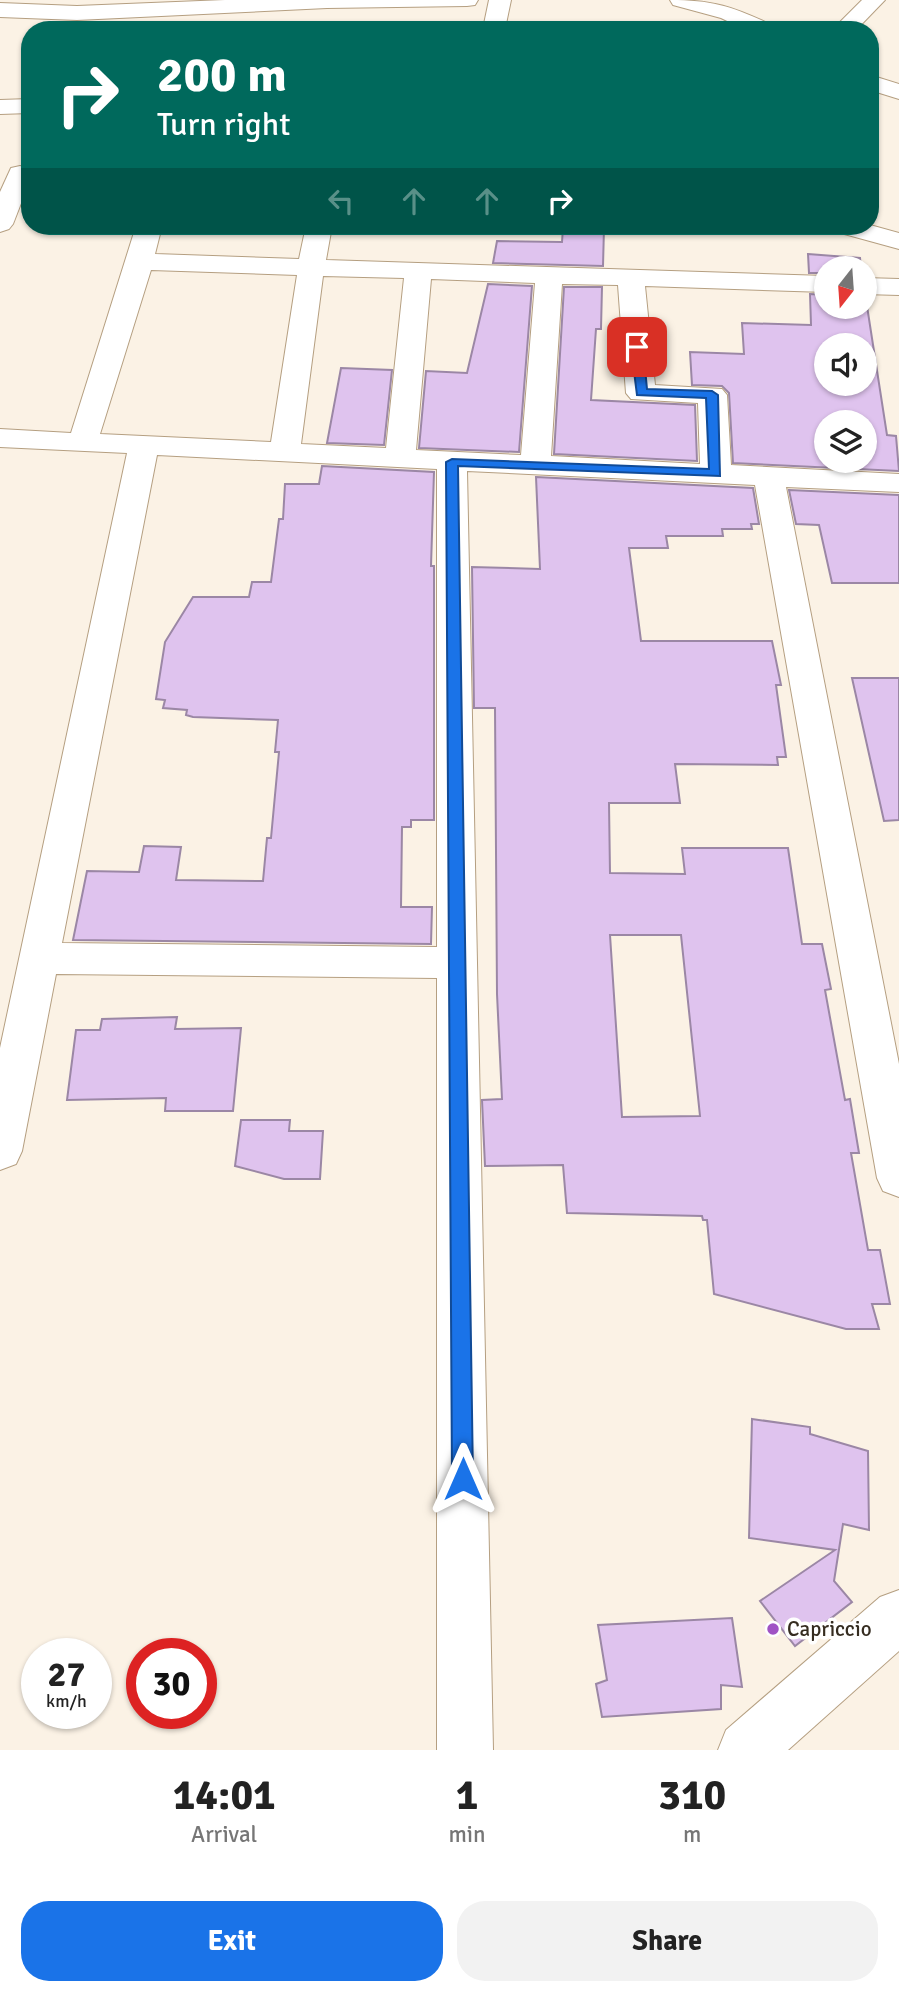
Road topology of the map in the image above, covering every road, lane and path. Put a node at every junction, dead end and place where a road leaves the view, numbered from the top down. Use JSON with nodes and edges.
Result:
{"nodes":[{"id":1,"x":467,"y":0,"type":"edge"},
{"id":2,"x":499,"y":0,"type":"edge"},
{"id":3,"x":681,"y":0,"type":"edge"},
{"id":4,"x":874,"y":0,"type":"edge"},
{"id":5,"x":335,"y":6,"type":"edge"},
{"id":6,"x":737,"y":7,"type":"edge"},
{"id":7,"x":0,"y":10,"type":"edge"},
{"id":8,"x":496,"y":21,"type":"edge"},
{"id":9,"x":753,"y":21,"type":"edge"},
{"id":10,"x":852,"y":21,"type":"edge"},
{"id":11,"x":879,"y":85,"type":"edge"},
{"id":12,"x":899,"y":92,"type":"edge"},
{"id":13,"x":21,"y":106,"type":"edge"},
{"id":14,"x":0,"y":107,"type":"edge"},
{"id":15,"x":20,"y":173,"type":"dead end"},
{"id":16,"x":0,"y":224,"type":"edge"},
{"id":17,"x":147,"y":235,"type":"edge"},
{"id":18,"x":318,"y":235,"type":"edge"},
{"id":19,"x":878,"y":235,"type":"edge"},
{"id":20,"x":899,"y":241,"type":"edge"},
{"id":21,"x":140,"y":262,"type":"junction"},
{"id":22,"x":311,"y":268,"type":"junction"},
{"id":23,"x":418,"y":271,"type":"junction"},
{"id":24,"x":549,"y":275,"type":"junction"},
{"id":25,"x":631,"y":278,"type":"junction"},
{"id":26,"x":814,"y":285,"type":"edge"},
{"id":27,"x":877,"y":286,"type":"edge"},
{"id":28,"x":899,"y":287,"type":"edge"},
{"id":29,"x":0,"y":438,"type":"edge"},
{"id":30,"x":83,"y":442,"type":"junction"},
{"id":31,"x":144,"y":445,"type":"junction"},
{"id":32,"x":285,"y":451,"type":"junction"},
{"id":33,"x":400,"y":459,"type":"junction"},
{"id":34,"x":452,"y":462,"type":"junction"},
{"id":35,"x":536,"y":466,"type":"junction"},
{"id":36,"x":716,"y":473,"type":"junction"},
{"id":37,"x":769,"y":477,"type":"junction"},
{"id":38,"x":899,"y":483,"type":"edge"},
{"id":39,"x":39,"y":958,"type":"junction"},
{"id":40,"x":458,"y":963,"type":"junction"},
{"id":41,"x":0,"y":1151,"type":"edge"},
{"id":42,"x":899,"y":1178,"type":"edge"},
{"id":43,"x":899,"y":1616,"type":"edge"},
{"id":44,"x":465,"y":1750,"type":"edge"},
{"id":45,"x":746,"y":1750,"type":"edge"}],
"edges":[{"from":1,"to":5,"type":"street"},
{"from":2,"to":8,"type":"street"},
{"from":3,"to":6,"type":"street"},
{"from":4,"to":10,"type":"street"},
{"from":5,"to":7,"type":"street"},
{"from":6,"to":9,"type":"street"},
{"from":11,"to":12,"type":"street"},
{"from":13,"to":14,"type":"street"},
{"from":15,"to":16,"type":"street"},
{"from":17,"to":21,"type":"street"},
{"from":18,"to":22,"type":"street"},
{"from":19,"to":20,"type":"street"},
{"from":21,"to":22,"type":"street"},
{"from":21,"to":30,"type":"street"},
{"from":22,"to":23,"type":"street"},
{"from":22,"to":32,"type":"street"},
{"from":23,"to":24,"type":"street"},
{"from":23,"to":33,"type":"street"},
{"from":24,"to":25,"type":"street"},
{"from":24,"to":35,"type":"street"},
{"from":25,"to":26,"type":"street"},
{"from":25,"to":36,"type":"street"},
{"from":27,"to":28,"type":"street"},
{"from":29,"to":30,"type":"street"},
{"from":30,"to":31,"type":"street"},
{"from":31,"to":32,"type":"street"},
{"from":31,"to":39,"type":"street"},
{"from":32,"to":33,"type":"street"},
{"from":33,"to":34,"type":"street"},
{"from":34,"to":35,"type":"street"},
{"from":34,"to":40,"type":"street"},
{"from":35,"to":36,"type":"street"},
{"from":36,"to":37,"type":"street"},
{"from":37,"to":38,"type":"street"},
{"from":37,"to":42,"type":"street"},
{"from":39,"to":40,"type":"street"},
{"from":39,"to":41,"type":"street"},
{"from":40,"to":44,"type":"street"},
{"from":43,"to":45,"type":"street"}]}
